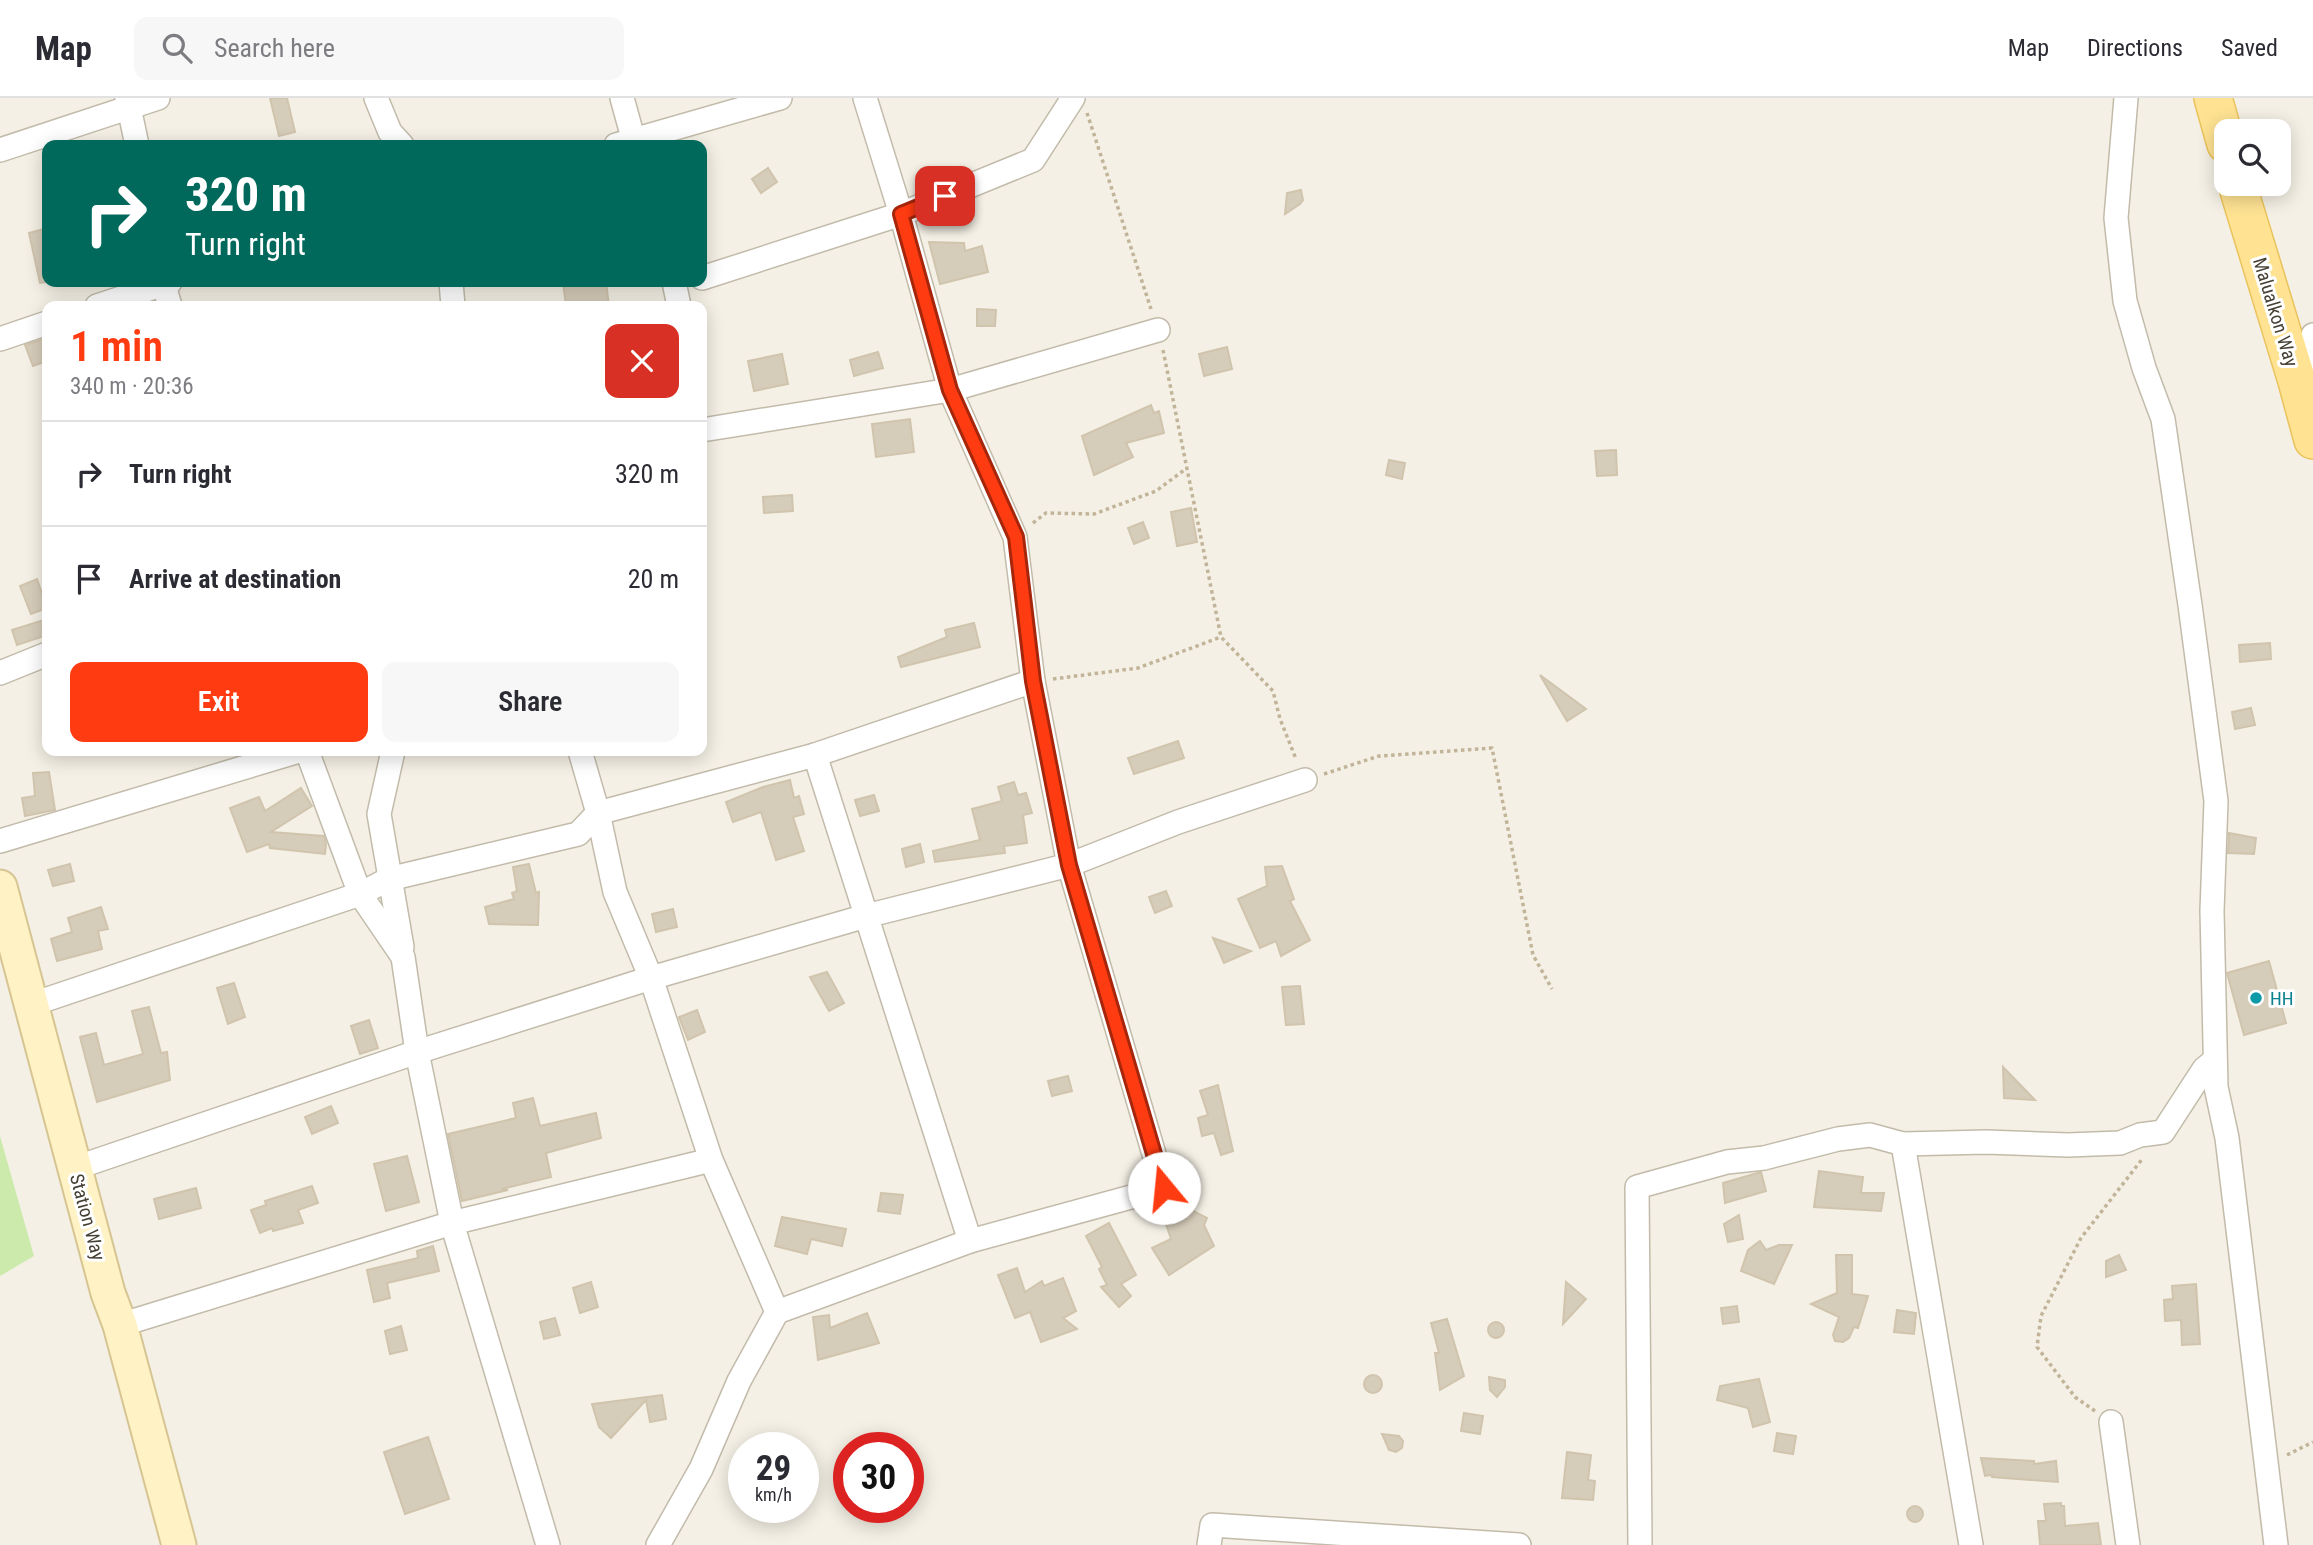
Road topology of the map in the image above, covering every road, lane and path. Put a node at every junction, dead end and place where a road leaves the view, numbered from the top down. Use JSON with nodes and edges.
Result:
{"nodes":[{"id":1,"x":158,"y":98,"type":"edge"},
{"id":2,"x":376,"y":98,"type":"edge"},
{"id":3,"x":622,"y":98,"type":"edge"},
{"id":4,"x":780,"y":98,"type":"edge"},
{"id":5,"x":864,"y":98,"type":"edge"},
{"id":6,"x":2126,"y":98,"type":"edge"},
{"id":7,"x":2213,"y":98,"type":"edge"},
{"id":8,"x":129,"y":102,"type":"edge"},
{"id":9,"x":1080,"y":104,"type":"edge"},
{"id":10,"x":2219,"y":119,"type":"edge"},
{"id":11,"x":136,"y":140,"type":"edge"},
{"id":12,"x":397,"y":140,"type":"edge"},
{"id":13,"x":627,"y":140,"type":"edge"},
{"id":14,"x":641,"y":140,"type":"edge"},
{"id":15,"x":0,"y":150,"type":"edge"},
{"id":16,"x":2241,"y":196,"type":"edge"},
{"id":17,"x":901,"y":214,"type":"junction"},
{"id":18,"x":707,"y":276,"type":"edge"},
{"id":19,"x":152,"y":287,"type":"edge"},
{"id":20,"x":111,"y":301,"type":"edge"},
{"id":21,"x":42,"y":325,"type":"edge"},
{"id":22,"x":1158,"y":330,"type":"junction"},
{"id":23,"x":2313,"y":335,"type":"edge"},
{"id":24,"x":0,"y":339,"type":"edge"},
{"id":25,"x":2305,"y":377,"type":"edge"},
{"id":26,"x":950,"y":390,"type":"junction"},
{"id":27,"x":707,"y":428,"type":"edge"},
{"id":28,"x":2313,"y":440,"type":"edge"},
{"id":29,"x":1187,"y":468,"type":"junction"},
{"id":30,"x":1016,"y":537,"type":"junction"},
{"id":31,"x":1221,"y":637,"type":"junction"},
{"id":32,"x":42,"y":656,"type":"edge"},
{"id":33,"x":0,"y":673,"type":"edge"},
{"id":34,"x":1033,"y":681,"type":"junction"},
{"id":35,"x":815,"y":755,"type":"junction"},
{"id":36,"x":282,"y":756,"type":"edge"},
{"id":37,"x":309,"y":756,"type":"edge"},
{"id":38,"x":392,"y":756,"type":"edge"},
{"id":39,"x":581,"y":756,"type":"edge"},
{"id":40,"x":1305,"y":780,"type":"junction"},
{"id":41,"x":598,"y":813,"type":"junction"},
{"id":42,"x":0,"y":841,"type":"edge"},
{"id":43,"x":1069,"y":865,"type":"junction"},
{"id":44,"x":389,"y":879,"type":"junction"},
{"id":45,"x":0,"y":887,"type":"edge"},
{"id":46,"x":360,"y":894,"type":"junction"},
{"id":47,"x":866,"y":916,"type":"junction"},
{"id":48,"x":404,"y":957,"type":"junction"},
{"id":49,"x":651,"y":978,"type":"junction"},
{"id":50,"x":1552,"y":989,"type":"dead end"},
{"id":51,"x":30,"y":1004,"type":"junction"},
{"id":52,"x":417,"y":1052,"type":"junction"},
{"id":53,"x":2215,"y":1060,"type":"junction"},
{"id":54,"x":2163,"y":1132,"type":"junction"},
{"id":55,"x":1903,"y":1144,"type":"junction"},
{"id":56,"x":711,"y":1160,"type":"junction"},
{"id":57,"x":75,"y":1168,"type":"junction"},
{"id":58,"x":452,"y":1223,"type":"junction"},
{"id":59,"x":970,"y":1241,"type":"junction"},
{"id":60,"x":777,"y":1312,"type":"junction"},
{"id":61,"x":120,"y":1325,"type":"junction"},
{"id":62,"x":2111,"y":1422,"type":"joint"},
{"id":63,"x":179,"y":1545,"type":"edge"},
{"id":64,"x":548,"y":1545,"type":"edge"},
{"id":65,"x":657,"y":1545,"type":"edge"},
{"id":66,"x":1209,"y":1545,"type":"edge"},
{"id":67,"x":1519,"y":1545,"type":"edge"},
{"id":68,"x":1640,"y":1545,"type":"edge"},
{"id":69,"x":1971,"y":1545,"type":"edge"},
{"id":70,"x":2128,"y":1545,"type":"edge"},
{"id":71,"x":2276,"y":1545,"type":"edge"}],
"edges":[{"from":1,"to":8,"type":"street"},
{"from":2,"to":12,"type":"street"},
{"from":3,"to":13,"type":"street"},
{"from":4,"to":14,"type":"street"},
{"from":5,"to":17,"type":"street"},
{"from":6,"to":53,"type":"street"},
{"from":7,"to":10,"type":"main road"},
{"from":8,"to":11,"type":"street"},
{"from":8,"to":15,"type":"street"},
{"from":9,"to":17,"type":"street"},
{"from":9,"to":22,"type":"path"},
{"from":16,"to":25,"type":"main road","name":"Malualkon Way"},
{"from":17,"to":18,"type":"street"},
{"from":17,"to":26,"type":"street"},
{"from":19,"to":20,"type":"street"},
{"from":21,"to":24,"type":"street"},
{"from":22,"to":26,"type":"street"},
{"from":22,"to":29,"type":"path"},
{"from":23,"to":25,"type":"street"},
{"from":25,"to":28,"type":"main road","name":"Malualkon Way"},
{"from":26,"to":27,"type":"street"},
{"from":26,"to":30,"type":"street"},
{"from":29,"to":30,"type":"path"},
{"from":29,"to":31,"type":"path"},
{"from":30,"to":34,"type":"street"},
{"from":31,"to":34,"type":"path"},
{"from":31,"to":40,"type":"path"},
{"from":32,"to":33,"type":"street"},
{"from":34,"to":35,"type":"street"},
{"from":34,"to":43,"type":"street"},
{"from":35,"to":41,"type":"street"},
{"from":35,"to":47,"type":"street"},
{"from":36,"to":42,"type":"street"},
{"from":37,"to":46,"type":"street"},
{"from":38,"to":44,"type":"street"},
{"from":39,"to":41,"type":"street"},
{"from":40,"to":43,"type":"street"},
{"from":40,"to":50,"type":"path"},
{"from":41,"to":44,"type":"street"},
{"from":41,"to":49,"type":"street"},
{"from":43,"to":47,"type":"street"},
{"from":43,"to":59,"type":"street"},
{"from":44,"to":46,"type":"street"},
{"from":44,"to":48,"type":"street"},
{"from":45,"to":51,"type":"main road","name":"Station Way"},
{"from":46,"to":48,"type":"street"},
{"from":46,"to":51,"type":"street"},
{"from":47,"to":49,"type":"street"},
{"from":47,"to":59,"type":"street"},
{"from":48,"to":52,"type":"street"},
{"from":49,"to":52,"type":"street"},
{"from":49,"to":56,"type":"street"},
{"from":51,"to":57,"type":"main road","name":"Station Way"},
{"from":52,"to":57,"type":"street"},
{"from":52,"to":58,"type":"street"},
{"from":53,"to":54,"type":"street"},
{"from":53,"to":71,"type":"street"},
{"from":54,"to":55,"type":"street"},
{"from":54,"to":62,"type":"path"},
{"from":55,"to":68,"type":"street"},
{"from":55,"to":69,"type":"street"},
{"from":56,"to":58,"type":"street"},
{"from":56,"to":60,"type":"street"},
{"from":57,"to":61,"type":"main road","name":"Station Way"},
{"from":58,"to":61,"type":"street"},
{"from":58,"to":64,"type":"street"},
{"from":59,"to":60,"type":"street"},
{"from":60,"to":65,"type":"street"},
{"from":61,"to":63,"type":"main road","name":"Station Way"},
{"from":62,"to":70,"type":"street"},
{"from":66,"to":67,"type":"street"}]}
